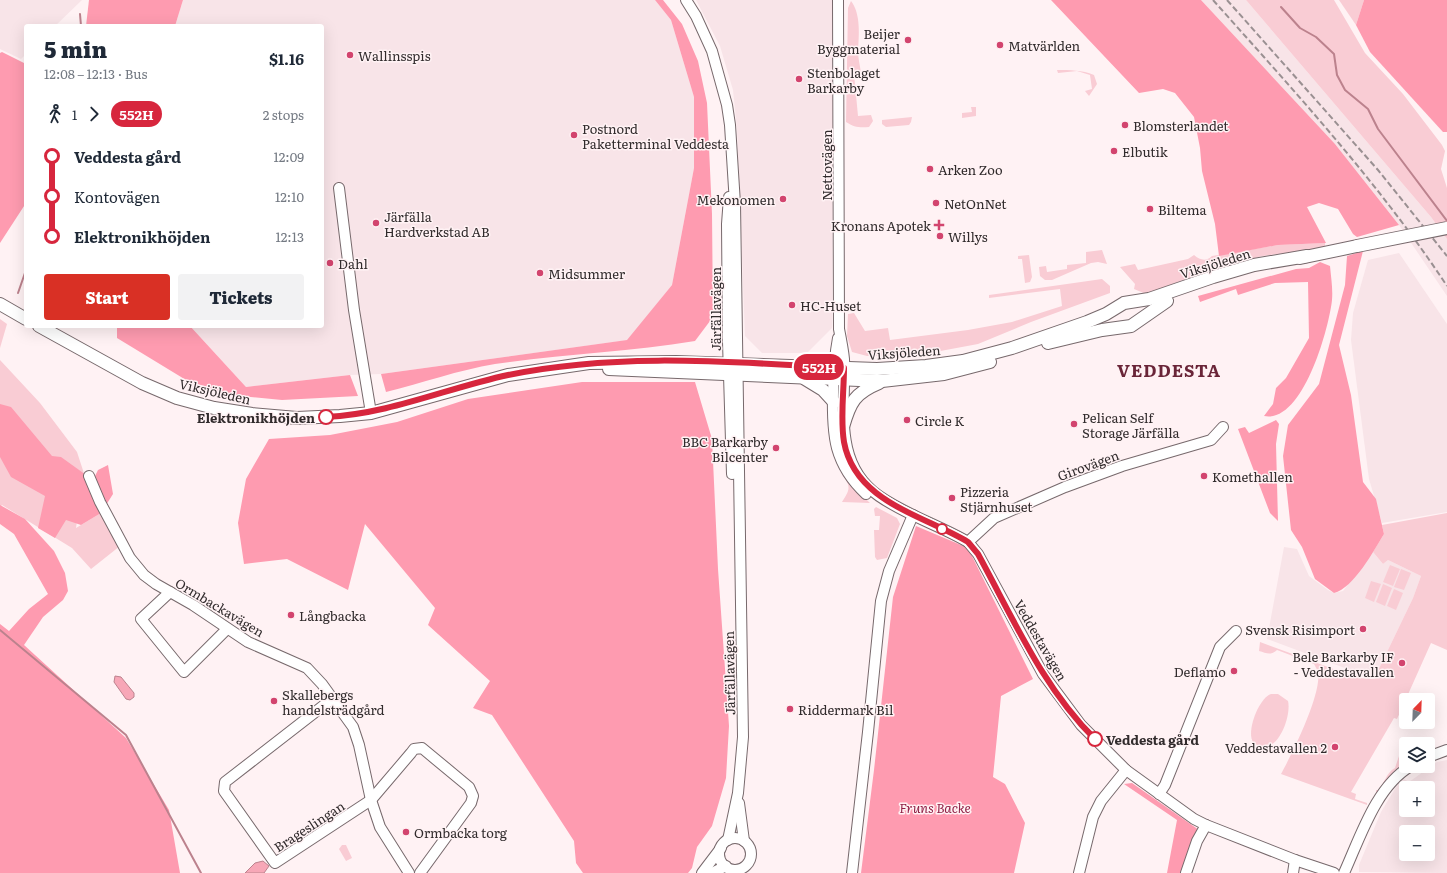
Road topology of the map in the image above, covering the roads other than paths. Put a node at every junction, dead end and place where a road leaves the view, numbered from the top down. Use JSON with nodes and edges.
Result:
{"nodes":[{"id":1,"x":686,"y":0,"type":"edge"},
{"id":2,"x":838,"y":0,"type":"edge"},
{"id":3,"x":339,"y":188,"type":"dead end"},
{"id":4,"x":1447,"y":228,"type":"edge"},
{"id":5,"x":1307,"y":256,"type":"junction"},
{"id":6,"x":1166,"y":301,"type":"junction"},
{"id":7,"x":1132,"y":303,"type":"junction"},
{"id":8,"x":0,"y":304,"type":"edge"},
{"id":9,"x":1117,"y":308,"type":"junction"},
{"id":10,"x":1136,"y":317,"type":"junction"},
{"id":11,"x":24,"y":318,"type":"edge"},
{"id":12,"x":1123,"y":322,"type":"junction"},
{"id":13,"x":43,"y":328,"type":"edge"},
{"id":14,"x":1054,"y":342,"type":"junction"},
{"id":15,"x":733,"y":363,"type":"junction"},
{"id":16,"x":564,"y":367,"type":"junction"},
{"id":17,"x":839,"y":368,"type":"junction"},
{"id":18,"x":733,"y":376,"type":"junction"},
{"id":19,"x":804,"y":379,"type":"junction"},
{"id":20,"x":839,"y":380,"type":"junction"},
{"id":21,"x":882,"y":381,"type":"junction"},
{"id":22,"x":834,"y":402,"type":"junction"},
{"id":23,"x":371,"y":413,"type":"junction"},
{"id":24,"x":843,"y":427,"type":"junction"},
{"id":25,"x":1223,"y":427,"type":"dead end"},
{"id":26,"x":89,"y":476,"type":"dead end"},
{"id":27,"x":913,"y":515,"type":"junction"},
{"id":28,"x":968,"y":542,"type":"junction"},
{"id":29,"x":170,"y":592,"type":"junction"},
{"id":30,"x":227,"y":629,"type":"junction"},
{"id":31,"x":1236,"y":631,"type":"dead end"},
{"id":32,"x":332,"y":699,"type":"junction"},
{"id":33,"x":1447,"y":750,"type":"edge"},
{"id":34,"x":1435,"y":754,"type":"edge"},
{"id":35,"x":1126,"y":770,"type":"junction"},
{"id":36,"x":1401,"y":773,"type":"edge"},
{"id":37,"x":738,"y":793,"type":"junction"},
{"id":38,"x":1159,"y":794,"type":"junction"},
{"id":39,"x":371,"y":800,"type":"junction"},
{"id":40,"x":1206,"y":825,"type":"junction"},
{"id":41,"x":728,"y":840,"type":"junction"},
{"id":42,"x":744,"y":841,"type":"junction"},
{"id":43,"x":720,"y":848,"type":"junction"},
{"id":44,"x":1295,"y":860,"type":"junction"},
{"id":45,"x":746,"y":868,"type":"edge"},
{"id":46,"x":729,"y":869,"type":"edge"},
{"id":47,"x":409,"y":873,"type":"edge"},
{"id":48,"x":420,"y":873,"type":"edge"},
{"id":49,"x":702,"y":873,"type":"edge"},
{"id":50,"x":712,"y":873,"type":"edge"},
{"id":51,"x":852,"y":873,"type":"edge"},
{"id":52,"x":1079,"y":873,"type":"edge"},
{"id":53,"x":1186,"y":873,"type":"edge"},
{"id":54,"x":1293,"y":873,"type":"edge"},
{"id":55,"x":1334,"y":873,"type":"edge"},
{"id":56,"x":1344,"y":873,"type":"edge"}],
"edges":[{"from":1,"to":15,"type":"street","name":"Järfällavägen"},
{"from":2,"to":17,"type":"street","name":"Nettovägen"},
{"from":3,"to":23,"type":"street"},
{"from":4,"to":5,"type":"main road","name":"Viksjöleden","bridge":true},
{"from":5,"to":6,"type":"main road","name":"Viksjöleden"},
{"from":5,"to":7,"type":"main road","name":"Viksjöleden"},
{"from":6,"to":10,"type":"main road","name":"Viksjöleden"},
{"from":6,"to":14,"type":"main road","name":"Viksjöleden"},
{"from":7,"to":9,"type":"main road"},
{"from":7,"to":10,"type":"main road"},
{"from":8,"to":11,"type":"main road"},
{"from":9,"to":12,"type":"main road"},
{"from":9,"to":17,"type":"main road","name":"Viksjöleden"},
{"from":10,"to":12,"type":"main road"},
{"from":12,"to":14,"type":"main road","name":"Viksjöleden"},
{"from":13,"to":23,"type":"main road","name":"Viksjöleden"},
{"from":14,"to":21,"type":"main road","name":"Viksjöleden"},
{"from":15,"to":16,"type":"main road","name":"Viksjöleden"},
{"from":15,"to":17,"type":"main road","name":"Viksjöleden"},
{"from":15,"to":18,"type":"street","name":"Järfällavägen"},
{"from":16,"to":18,"type":"main road","name":"Viksjöleden"},
{"from":16,"to":23,"type":"main road","name":"Viksjöleden"},
{"from":17,"to":20,"type":"street","name":"Veddestavägen"},
{"from":18,"to":19,"type":"main road","name":"Viksjöleden"},
{"from":18,"to":37,"type":"street","name":"Järfällavägen"},
{"from":19,"to":20,"type":"main road","name":"Viksjöleden"},
{"from":19,"to":22,"type":"main road"},
{"from":20,"to":21,"type":"main road","name":"Viksjöleden"},
{"from":20,"to":22,"type":"street","name":"Veddestavägen"},
{"from":20,"to":24,"type":"street","name":"Veddestavägen"},
{"from":21,"to":24,"type":"main road"},
{"from":22,"to":27,"type":"street","name":"Veddestavägen"},
{"from":24,"to":27,"type":"street","name":"Veddestavägen"},
{"from":25,"to":28,"type":"street","name":"Girovägen"},
{"from":26,"to":29,"type":"street","name":"Ormbackavägen"},
{"from":27,"to":28,"type":"street","name":"Veddestavägen"},
{"from":27,"to":51,"type":"street"},
{"from":28,"to":35,"type":"street","name":"Veddestavägen"},
{"from":29,"to":30,"type":"street","name":"Ormbackavägen"},
{"from":29,"to":30,"type":"street"},
{"from":30,"to":32,"type":"street","name":"Ormbackavägen"},
{"from":31,"to":38,"type":"street"},
{"from":32,"to":39,"type":"street","name":"Ormbackavägen"},
{"from":32,"to":39,"type":"street","name":"Brageslingan"},
{"from":33,"to":34,"type":"street"},
{"from":35,"to":38,"type":"street","name":"Veddestavägen"},
{"from":35,"to":52,"type":"street"},
{"from":36,"to":56,"type":"street"},
{"from":37,"to":41,"type":"street","name":"Järfällavägen"},
{"from":37,"to":42,"type":"street","name":"Järfällavägen"},
{"from":38,"to":40,"type":"street","name":"Veddestavägen"},
{"from":39,"to":47,"type":"street","name":"Ormbackavägen"},
{"from":39,"to":48,"type":"street"},
{"from":40,"to":44,"type":"street","name":"Veddestavägen"},
{"from":40,"to":53,"type":"street"},
{"from":41,"to":42,"type":"street"},
{"from":41,"to":43,"type":"street"},
{"from":42,"to":45,"type":"street"},
{"from":43,"to":46,"type":"street"},
{"from":43,"to":49,"type":"street"},
{"from":44,"to":54,"type":"street"},
{"from":44,"to":55,"type":"street","name":"Veddestavägen"},
{"from":45,"to":46,"type":"street"},
{"from":46,"to":50,"type":"street"}]}
